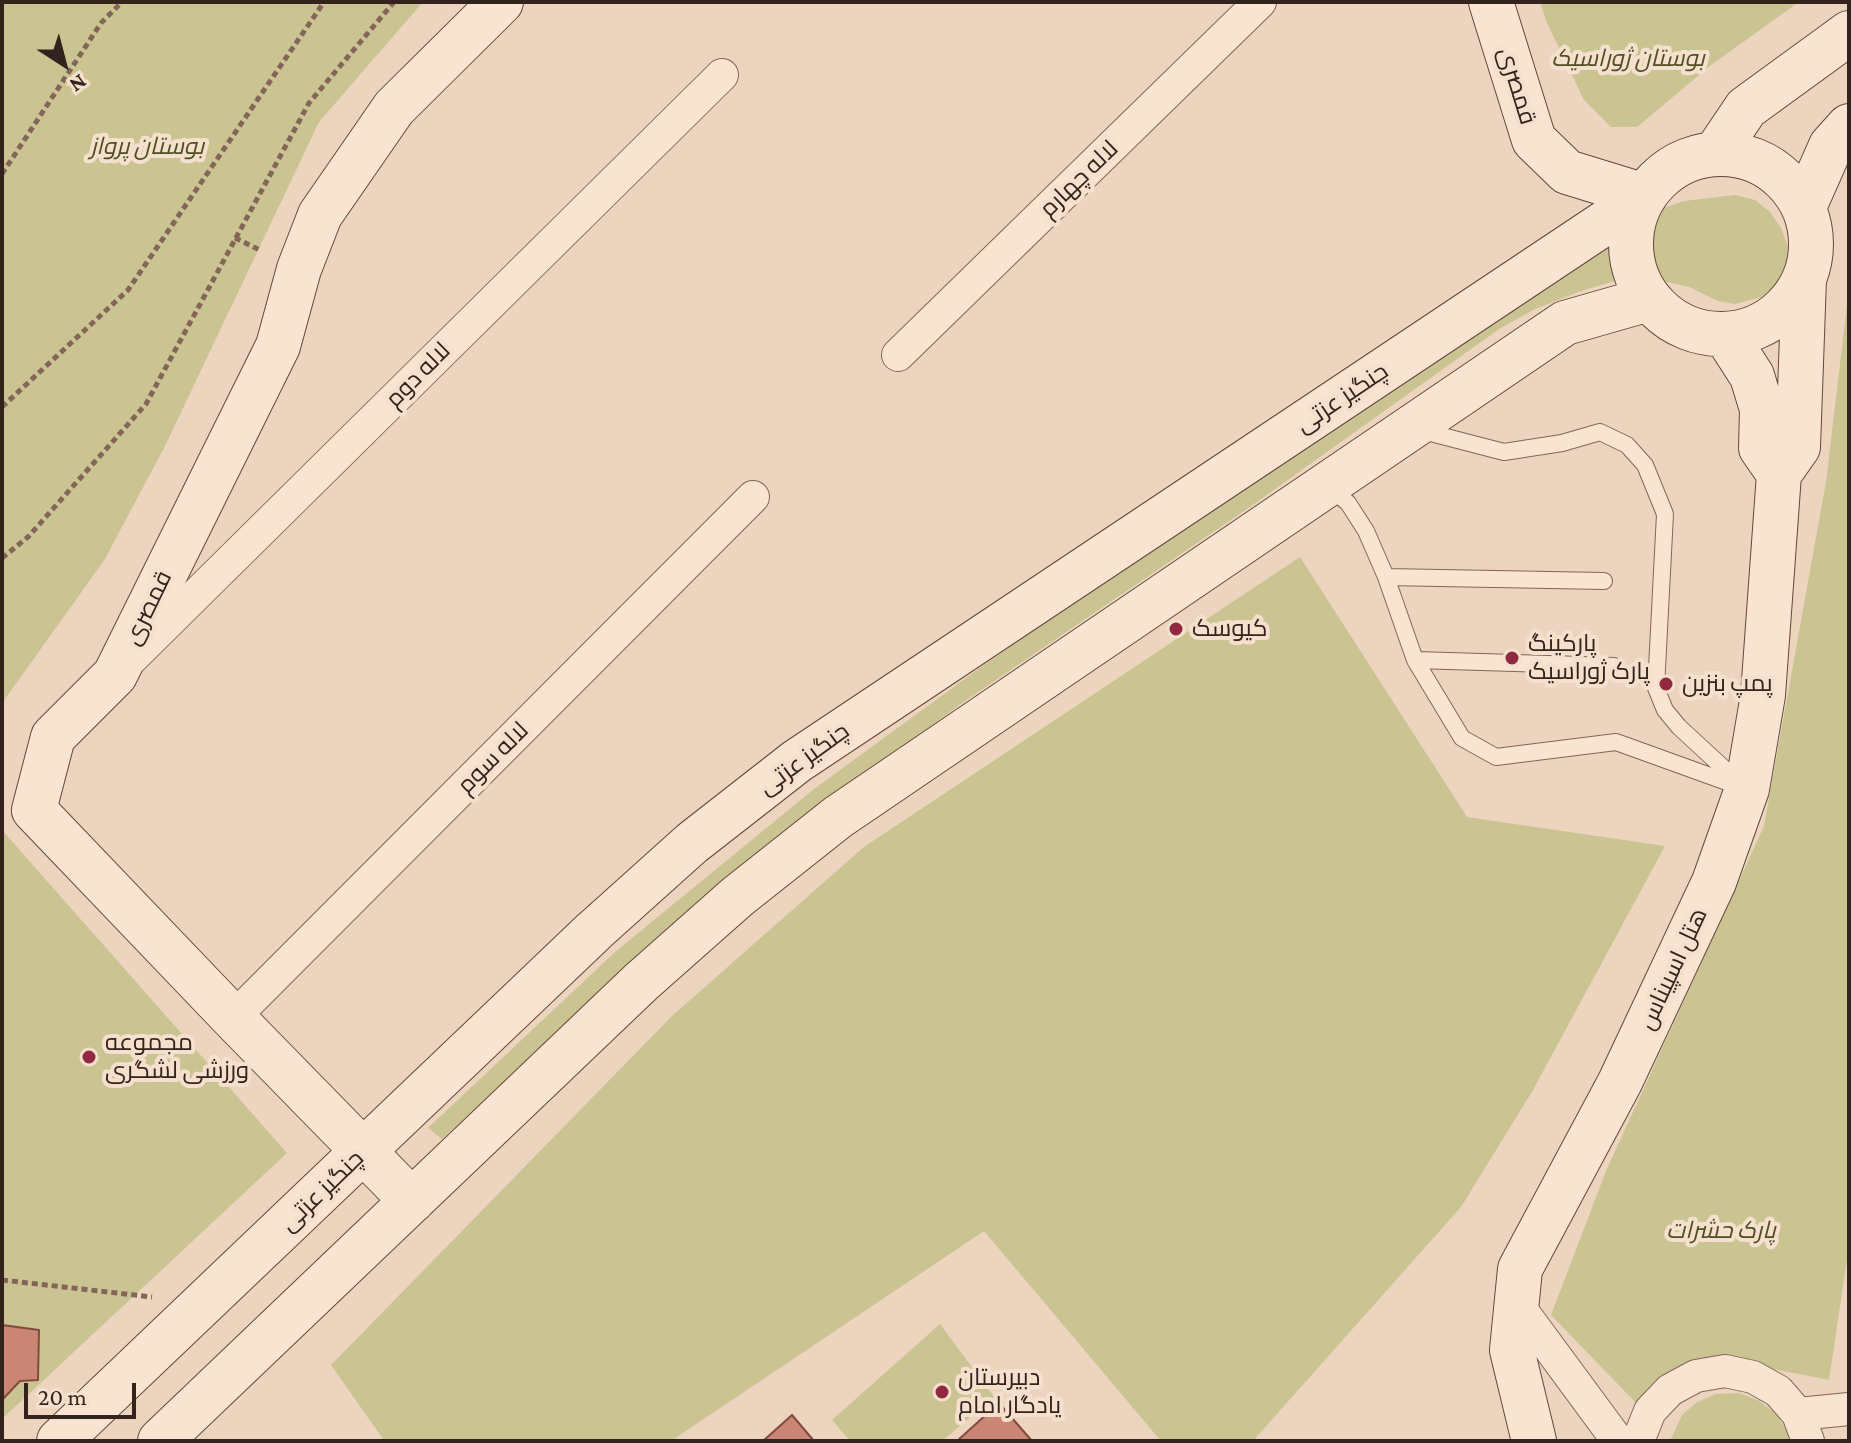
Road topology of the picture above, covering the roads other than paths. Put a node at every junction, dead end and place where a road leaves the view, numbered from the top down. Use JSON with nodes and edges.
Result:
{"nodes":[{"id":1,"x":501,"y":2,"type":"edge"},
{"id":2,"x":1260,"y":2,"type":"edge"},
{"id":3,"x":1491,"y":2,"type":"edge"},
{"id":4,"x":1838,"y":40,"type":"edge"},
{"id":5,"x":722,"y":75,"type":"dead end"},
{"id":6,"x":1849,"y":126,"type":"edge"},
{"id":7,"x":1715,"y":154,"type":"junction"},
{"id":8,"x":1645,"y":196,"type":"junction"},
{"id":9,"x":1804,"y":207,"type":"junction"},
{"id":10,"x":1804,"y":279,"type":"junction"},
{"id":11,"x":1649,"y":299,"type":"junction"},
{"id":12,"x":1725,"y":334,"type":"junction"},
{"id":13,"x":898,"y":355,"type":"dead end"},
{"id":14,"x":1410,"y":427,"type":"junction"},
{"id":15,"x":1779,"y":474,"type":"junction"},
{"id":16,"x":1326,"y":484,"type":"junction"},
{"id":17,"x":753,"y":497,"type":"dead end"},
{"id":18,"x":1386,"y":577,"type":"junction"},
{"id":19,"x":1604,"y":581,"type":"dead end"},
{"id":20,"x":1415,"y":660,"type":"junction"},
{"id":21,"x":1614,"y":666,"type":"dead end"},
{"id":22,"x":115,"y":675,"type":"junction"},
{"id":23,"x":1747,"y":789,"type":"junction"},
{"id":24,"x":233,"y":1018,"type":"junction"},
{"id":25,"x":364,"y":1151,"type":"junction"},
{"id":26,"x":412,"y":1201,"type":"junction"},
{"id":27,"x":1517,"y":1304,"type":"junction"},
{"id":28,"x":1849,"y":1409,"type":"edge"},
{"id":29,"x":1803,"y":1427,"type":"edge"},
{"id":30,"x":59,"y":1441,"type":"edge"},
{"id":31,"x":160,"y":1441,"type":"edge"},
{"id":32,"x":1534,"y":1441,"type":"edge"},
{"id":33,"x":1618,"y":1441,"type":"edge"},
{"id":34,"x":1638,"y":1441,"type":"edge"}],
"edges":[{"from":1,"to":22,"type":"street","name":"قمصری"},
{"from":2,"to":13,"type":"street","name":"لاله چهارم"},
{"from":3,"to":8,"type":"street","name":"قمصری"},
{"from":4,"to":7,"type":"street"},
{"from":5,"to":22,"type":"street","name":"لاله دوم"},
{"from":6,"to":9,"type":"street"},
{"from":7,"to":8,"type":"street"},
{"from":7,"to":9,"type":"street"},
{"from":8,"to":11,"type":"street"},
{"from":8,"to":25,"type":"street","name":"چنگیز عزتی"},
{"from":9,"to":10,"type":"street"},
{"from":10,"to":12,"type":"street"},
{"from":10,"to":15,"type":"street"},
{"from":11,"to":12,"type":"street"},
{"from":11,"to":14,"type":"street"},
{"from":12,"to":15,"type":"street"},
{"from":14,"to":16,"type":"street"},
{"from":14,"to":23,"type":"lane"},
{"from":15,"to":23,"type":"street","name":"هتل اسپیناس"},
{"from":16,"to":18,"type":"lane"},
{"from":16,"to":26,"type":"street"},
{"from":17,"to":24,"type":"street","name":"لاله سوم"},
{"from":18,"to":19,"type":"lane"},
{"from":18,"to":20,"type":"lane"},
{"from":20,"to":21,"type":"lane"},
{"from":20,"to":23,"type":"lane"},
{"from":22,"to":24,"type":"street","name":"قمصری"},
{"from":23,"to":27,"type":"street","name":"هتل اسپیناس"},
{"from":24,"to":25,"type":"street","name":"قمصری"},
{"from":25,"to":26,"type":"street","name":"قمصری"},
{"from":25,"to":30,"type":"street","name":"چنگیز عزتی"},
{"from":26,"to":31,"type":"street"},
{"from":27,"to":32,"type":"street","name":"هتل اسپیناس"},
{"from":27,"to":33,"type":"street"},
{"from":28,"to":29,"type":"street"},
{"from":29,"to":34,"type":"street"}]}
